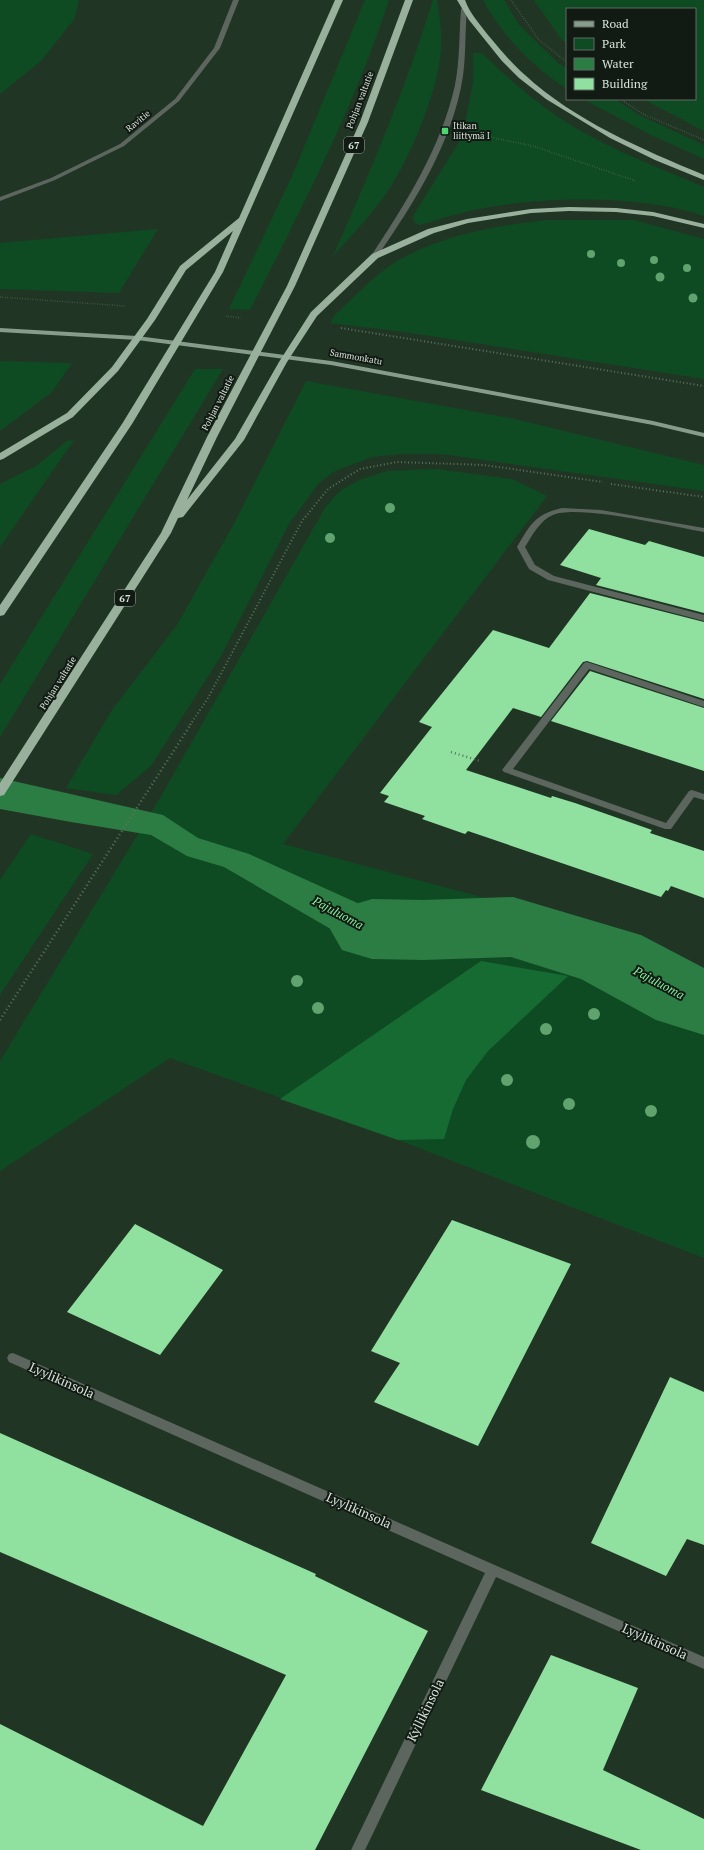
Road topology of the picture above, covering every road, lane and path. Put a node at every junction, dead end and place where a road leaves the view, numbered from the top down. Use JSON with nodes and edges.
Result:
{"nodes":[{"id":1,"x":236,"y":0,"type":"edge"},
{"id":2,"x":339,"y":0,"type":"edge"},
{"id":3,"x":409,"y":0,"type":"edge"},
{"id":4,"x":462,"y":0,"type":"edge"},
{"id":5,"x":511,"y":0,"type":"edge"},
{"id":6,"x":464,"y":9,"type":"junction"},
{"id":7,"x":566,"y":61,"type":"edge"},
{"id":8,"x":622,"y":100,"type":"edge"},
{"id":9,"x":444,"y":131,"type":"junction"},
{"id":10,"x":704,"y":140,"type":"edge"},
{"id":11,"x":704,"y":178,"type":"edge"},
{"id":12,"x":638,"y":182,"type":"dead end"},
{"id":13,"x":0,"y":199,"type":"edge"},
{"id":14,"x":243,"y":218,"type":"junction"},
{"id":15,"x":704,"y":226,"type":"edge"},
{"id":16,"x":375,"y":256,"type":"junction"},
{"id":17,"x":0,"y":297,"type":"edge"},
{"id":18,"x":130,"y":306,"type":"dead end"},
{"id":19,"x":224,"y":316,"type":"dead end"},
{"id":20,"x":247,"y":318,"type":"dead end"},
{"id":21,"x":341,"y":328,"type":"dead end"},
{"id":22,"x":0,"y":330,"type":"edge"},
{"id":23,"x":704,"y":386,"type":"edge"},
{"id":24,"x":704,"y":434,"type":"edge"},
{"id":25,"x":0,"y":457,"type":"edge"},
{"id":26,"x":704,"y":497,"type":"edge"},
{"id":27,"x":704,"y":530,"type":"edge"},
{"id":28,"x":166,"y":533,"type":"junction"},
{"id":29,"x":0,"y":613,"type":"edge"},
{"id":30,"x":704,"y":618,"type":"edge"},
{"id":31,"x":704,"y":704,"type":"edge"},
{"id":32,"x":0,"y":792,"type":"edge"},
{"id":33,"x":704,"y":797,"type":"edge"},
{"id":34,"x":0,"y":1020,"type":"edge"},
{"id":35,"x":13,"y":1358,"type":"dead end"},
{"id":36,"x":493,"y":1570,"type":"junction"},
{"id":37,"x":704,"y":1663,"type":"edge"},
{"id":38,"x":358,"y":1850,"type":"edge"}],
"edges":[{"from":1,"to":13,"type":"street","name":"Ravitie"},
{"from":2,"to":14,"type":"highway"},
{"from":3,"to":28,"type":"highway","name":"Pohjan valtatie","number":"67"},
{"from":4,"to":6,"type":"highway"},
{"from":5,"to":7,"type":"path"},
{"from":6,"to":9,"type":"street"},
{"from":6,"to":11,"type":"highway"},
{"from":8,"to":10,"type":"path"},
{"from":9,"to":12,"type":"path"},
{"from":9,"to":16,"type":"street"},
{"from":14,"to":25,"type":"highway"},
{"from":14,"to":29,"type":"highway"},
{"from":15,"to":16,"type":"highway"},
{"from":16,"to":28,"type":"highway"},
{"from":17,"to":18,"type":"path"},
{"from":19,"to":20,"type":"path"},
{"from":21,"to":23,"type":"path"},
{"from":22,"to":24,"type":"main road","name":"Sammonkatu"},
{"from":26,"to":34,"type":"path"},
{"from":27,"to":30,"type":"street"},
{"from":28,"to":32,"type":"highway","name":"Pohjan valtatie","number":"67"},
{"from":31,"to":33,"type":"street"},
{"from":35,"to":36,"type":"street","name":"Lyylikinsola"},
{"from":36,"to":37,"type":"street","name":"Lyylikinsola"},
{"from":36,"to":38,"type":"street","name":"Kyllikinsola"}]}
